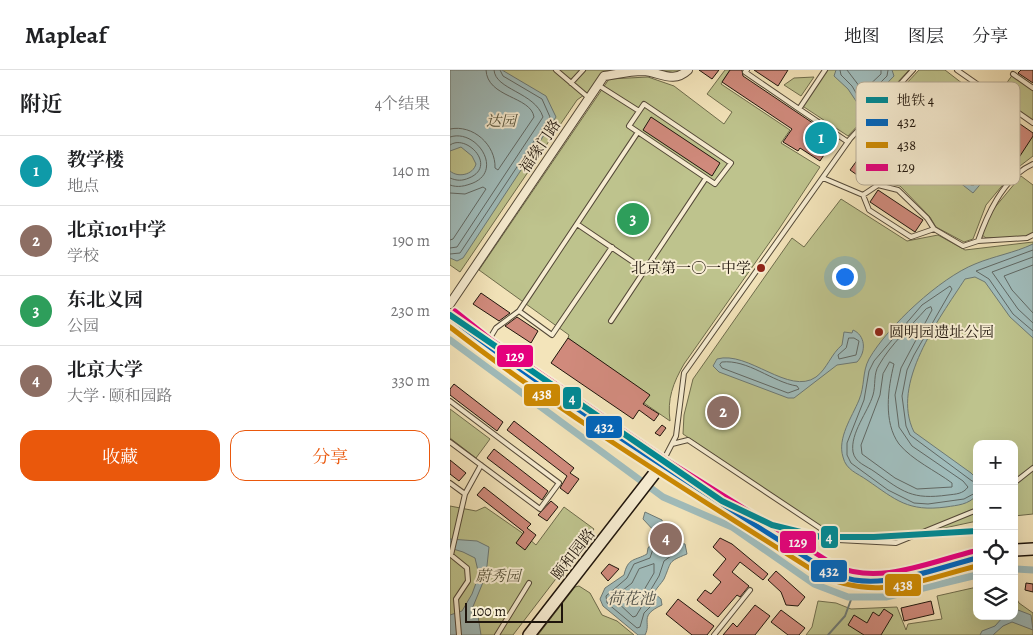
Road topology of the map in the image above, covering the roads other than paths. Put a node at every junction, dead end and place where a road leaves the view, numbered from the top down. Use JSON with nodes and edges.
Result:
{"nodes":[{"id":1,"x":556,"y":70,"type":"edge"},
{"id":2,"x":583,"y":70,"type":"edge"},
{"id":3,"x":688,"y":70,"type":"edge"},
{"id":4,"x":747,"y":70,"type":"edge"},
{"id":5,"x":825,"y":70,"type":"edge"},
{"id":6,"x":914,"y":70,"type":"edge"},
{"id":7,"x":957,"y":70,"type":"edge"},
{"id":8,"x":1012,"y":74,"type":"dead end"},
{"id":9,"x":903,"y":82,"type":"edge"},
{"id":10,"x":974,"y":82,"type":"edge"},
{"id":11,"x":571,"y":83,"type":"junction"},
{"id":12,"x":598,"y":85,"type":"junction"},
{"id":13,"x":1033,"y":88,"type":"edge"},
{"id":14,"x":589,"y":98,"type":"junction"},
{"id":15,"x":798,"y":109,"type":"junction"},
{"id":16,"x":639,"y":111,"type":"junction"},
{"id":17,"x":1020,"y":114,"type":"edge"},
{"id":18,"x":1033,"y":123,"type":"edge"},
{"id":19,"x":638,"y":132,"type":"junction"},
{"id":20,"x":856,"y":133,"type":"edge"},
{"id":21,"x":848,"y":142,"type":"junction"},
{"id":22,"x":1033,"y":164,"type":"edge"},
{"id":23,"x":1020,"y":173,"type":"edge"},
{"id":24,"x":706,"y":178,"type":"junction"},
{"id":25,"x":822,"y":178,"type":"junction"},
{"id":26,"x":1008,"y":185,"type":"edge"},
{"id":27,"x":864,"y":195,"type":"junction"},
{"id":28,"x":577,"y":224,"type":"junction"},
{"id":29,"x":934,"y":229,"type":"junction"},
{"id":30,"x":1033,"y":235,"type":"edge"},
{"id":31,"x":978,"y":241,"type":"junction"},
{"id":32,"x":612,"y":248,"type":"junction"},
{"id":33,"x":645,"y":270,"type":"junction"},
{"id":34,"x":450,"y":304,"type":"edge"},
{"id":35,"x":519,"y":311,"type":"junction"},
{"id":36,"x":450,"y":317,"type":"edge"},
{"id":37,"x":611,"y":321,"type":"dead end"},
{"id":38,"x":486,"y":344,"type":"junction"},
{"id":39,"x":450,"y":401,"type":"edge"},
{"id":40,"x":450,"y":442,"type":"edge"},
{"id":41,"x":672,"y":444,"type":"junction"},
{"id":42,"x":481,"y":465,"type":"junction"},
{"id":43,"x":661,"y":465,"type":"junction"},
{"id":44,"x":1033,"y":468,"type":"edge"},
{"id":45,"x":1018,"y":480,"type":"edge"},
{"id":46,"x":450,"y":483,"type":"edge"},
{"id":47,"x":465,"y":494,"type":"junction"},
{"id":48,"x":973,"y":512,"type":"edge"},
{"id":49,"x":1033,"y":549,"type":"edge"},
{"id":50,"x":1018,"y":550,"type":"edge"},
{"id":51,"x":973,"y":559,"type":"edge"},
{"id":52,"x":529,"y":583,"type":"dead end"},
{"id":53,"x":750,"y":590,"type":"dead end"},
{"id":54,"x":459,"y":635,"type":"edge"},
{"id":55,"x":497,"y":635,"type":"edge"},
{"id":56,"x":529,"y":635,"type":"edge"},
{"id":57,"x":714,"y":635,"type":"edge"}],
"edges":[{"from":1,"to":11,"type":"lane"},
{"from":2,"to":11,"type":"lane"},
{"from":3,"to":12,"type":"street","name":"福缘门路"},
{"from":4,"to":15,"type":"lane"},
{"from":5,"to":15,"type":"lane"},
{"from":6,"to":9,"type":"lane"},
{"from":7,"to":10,"type":"lane"},
{"from":8,"to":13,"type":"lane"},
{"from":11,"to":14,"type":"lane"},
{"from":12,"to":14,"type":"street","name":"福缘门路"},
{"from":12,"to":16,"type":"lane"},
{"from":14,"to":34,"type":"street","name":"福缘门路"},
{"from":15,"to":21,"type":"lane"},
{"from":16,"to":19,"type":"lane"},
{"from":16,"to":24,"type":"lane"},
{"from":17,"to":18,"type":"lane"},
{"from":19,"to":24,"type":"lane"},
{"from":19,"to":28,"type":"lane"},
{"from":20,"to":21,"type":"lane"},
{"from":21,"to":25,"type":"lane"},
{"from":22,"to":23,"type":"lane"},
{"from":24,"to":33,"type":"lane"},
{"from":25,"to":27,"type":"lane"},
{"from":25,"to":41,"type":"lane"},
{"from":26,"to":31,"type":"lane"},
{"from":27,"to":29,"type":"lane"},
{"from":27,"to":29,"type":"lane"},
{"from":28,"to":32,"type":"lane"},
{"from":28,"to":35,"type":"lane"},
{"from":29,"to":31,"type":"lane"},
{"from":30,"to":31,"type":"lane"},
{"from":32,"to":33,"type":"lane"},
{"from":32,"to":35,"type":"lane"},
{"from":33,"to":37,"type":"lane"},
{"from":35,"to":38,"type":"lane"},
{"from":36,"to":38,"type":"main road"},
{"from":38,"to":43,"type":"main road"},
{"from":39,"to":42,"type":"lane"},
{"from":40,"to":42,"type":"lane"},
{"from":41,"to":43,"type":"lane"},
{"from":41,"to":48,"type":"lane"},
{"from":42,"to":47,"type":"lane"},
{"from":43,"to":51,"type":"main road"},
{"from":43,"to":56,"type":"main road","name":"颐和园路"},
{"from":44,"to":45,"type":"lane"},
{"from":46,"to":47,"type":"lane"},
{"from":47,"to":54,"type":"lane"},
{"from":49,"to":50,"type":"main road"},
{"from":52,"to":55,"type":"lane"},
{"from":53,"to":57,"type":"lane"}]}
